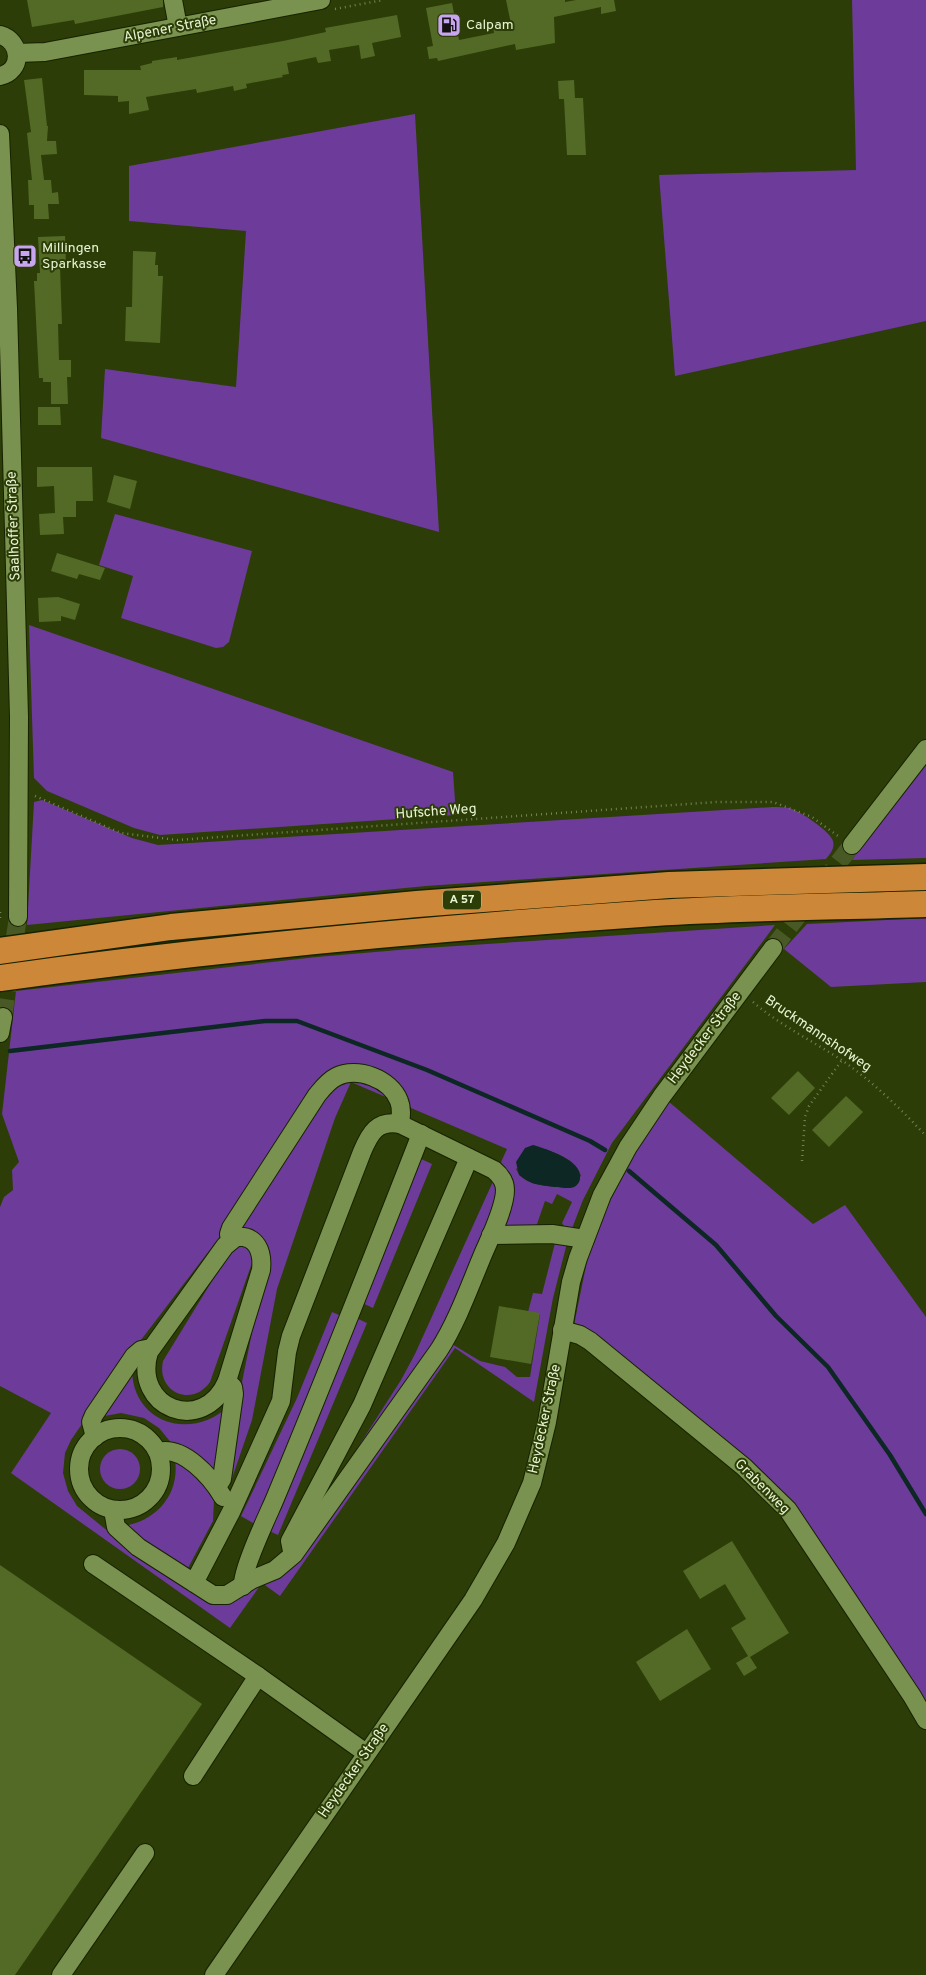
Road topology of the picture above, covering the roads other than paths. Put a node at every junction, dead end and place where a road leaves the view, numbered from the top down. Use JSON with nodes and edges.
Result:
{"nodes":[{"id":1,"x":173,"y":0,"type":"edge"},
{"id":2,"x":319,"y":0,"type":"edge"},
{"id":3,"x":178,"y":27,"type":"junction"},
{"id":4,"x":0,"y":35,"type":"edge"},
{"id":5,"x":18,"y":52,"type":"junction"},
{"id":6,"x":0,"y":76,"type":"edge"},
{"id":7,"x":0,"y":144,"type":"edge"},
{"id":8,"x":926,"y":750,"type":"edge"},
{"id":9,"x":852,"y":845,"type":"tunnel mouth"},
{"id":10,"x":926,"y":876,"type":"edge"},
{"id":11,"x":926,"y":904,"type":"edge"},
{"id":12,"x":18,"y":917,"type":"tunnel mouth"},
{"id":13,"x":773,"y":948,"type":"tunnel mouth"},
{"id":14,"x":0,"y":951,"type":"edge"},
{"id":15,"x":0,"y":978,"type":"edge"},
{"id":16,"x":400,"y":1124,"type":"junction"},
{"id":17,"x":420,"y":1134,"type":"junction"},
{"id":18,"x":468,"y":1158,"type":"junction"},
{"id":19,"x":491,"y":1235,"type":"junction"},
{"id":20,"x":585,"y":1239,"type":"junction"},
{"id":21,"x":230,"y":1240,"type":"junction"},
{"id":22,"x":562,"y":1330,"type":"junction"},
{"id":23,"x":152,"y":1348,"type":"junction"},
{"id":24,"x":227,"y":1381,"type":"junction"},
{"id":25,"x":95,"y":1437,"type":"junction"},
{"id":26,"x":158,"y":1452,"type":"junction"},
{"id":27,"x":217,"y":1487,"type":"junction"},
{"id":28,"x":113,"y":1510,"type":"junction"},
{"id":29,"x":231,"y":1512,"type":"junction"},
{"id":30,"x":294,"y":1554,"type":"junction"},
{"id":31,"x":93,"y":1564,"type":"dead end"},
{"id":32,"x":194,"y":1583,"type":"junction"},
{"id":33,"x":243,"y":1586,"type":"junction"},
{"id":34,"x":258,"y":1676,"type":"junction"},
{"id":35,"x":926,"y":1720,"type":"edge"},
{"id":36,"x":366,"y":1753,"type":"junction"},
{"id":37,"x":193,"y":1776,"type":"dead end"},
{"id":38,"x":145,"y":1853,"type":"dead end"},
{"id":39,"x":61,"y":1975,"type":"edge"},
{"id":40,"x":214,"y":1975,"type":"edge"}],
"edges":[{"from":1,"to":3,"type":"street"},
{"from":2,"to":3,"type":"street","name":"Alpener Straße"},
{"from":3,"to":5,"type":"street","name":"Alpener Straße"},
{"from":4,"to":5,"type":"street"},
{"from":5,"to":6,"type":"street"},
{"from":7,"to":12,"type":"street","name":"Saalhoffer Straße"},
{"from":8,"to":9,"type":"street"},
{"from":10,"to":14,"type":"highway","number":"A 57"},
{"from":11,"to":15,"type":"highway","number":"A 57"},
{"from":13,"to":20,"type":"street","name":"Heydecker Straße"},
{"from":16,"to":17,"type":"street"},
{"from":16,"to":21,"type":"street"},
{"from":16,"to":29,"type":"street"},
{"from":17,"to":18,"type":"street"},
{"from":17,"to":33,"type":"street"},
{"from":18,"to":19,"type":"street"},
{"from":18,"to":30,"type":"street"},
{"from":19,"to":20,"type":"street"},
{"from":19,"to":30,"type":"street"},
{"from":20,"to":22,"type":"street","name":"Heydecker Straße"},
{"from":21,"to":23,"type":"street"},
{"from":21,"to":24,"type":"street"},
{"from":22,"to":35,"type":"street","name":"Grabenweg"},
{"from":22,"to":36,"type":"street","name":"Heydecker Straße"},
{"from":23,"to":24,"type":"street"},
{"from":23,"to":25,"type":"street"},
{"from":24,"to":27,"type":"street"},
{"from":25,"to":26,"type":"street"},
{"from":25,"to":28,"type":"street"},
{"from":26,"to":27,"type":"street"},
{"from":26,"to":28,"type":"street"},
{"from":27,"to":29,"type":"street"},
{"from":28,"to":32,"type":"street"},
{"from":29,"to":32,"type":"street"},
{"from":30,"to":33,"type":"street"},
{"from":31,"to":34,"type":"street"},
{"from":32,"to":33,"type":"street"},
{"from":34,"to":36,"type":"street"},
{"from":34,"to":37,"type":"street"},
{"from":36,"to":40,"type":"street","name":"Heydecker Straße"},
{"from":38,"to":39,"type":"street"}]}
